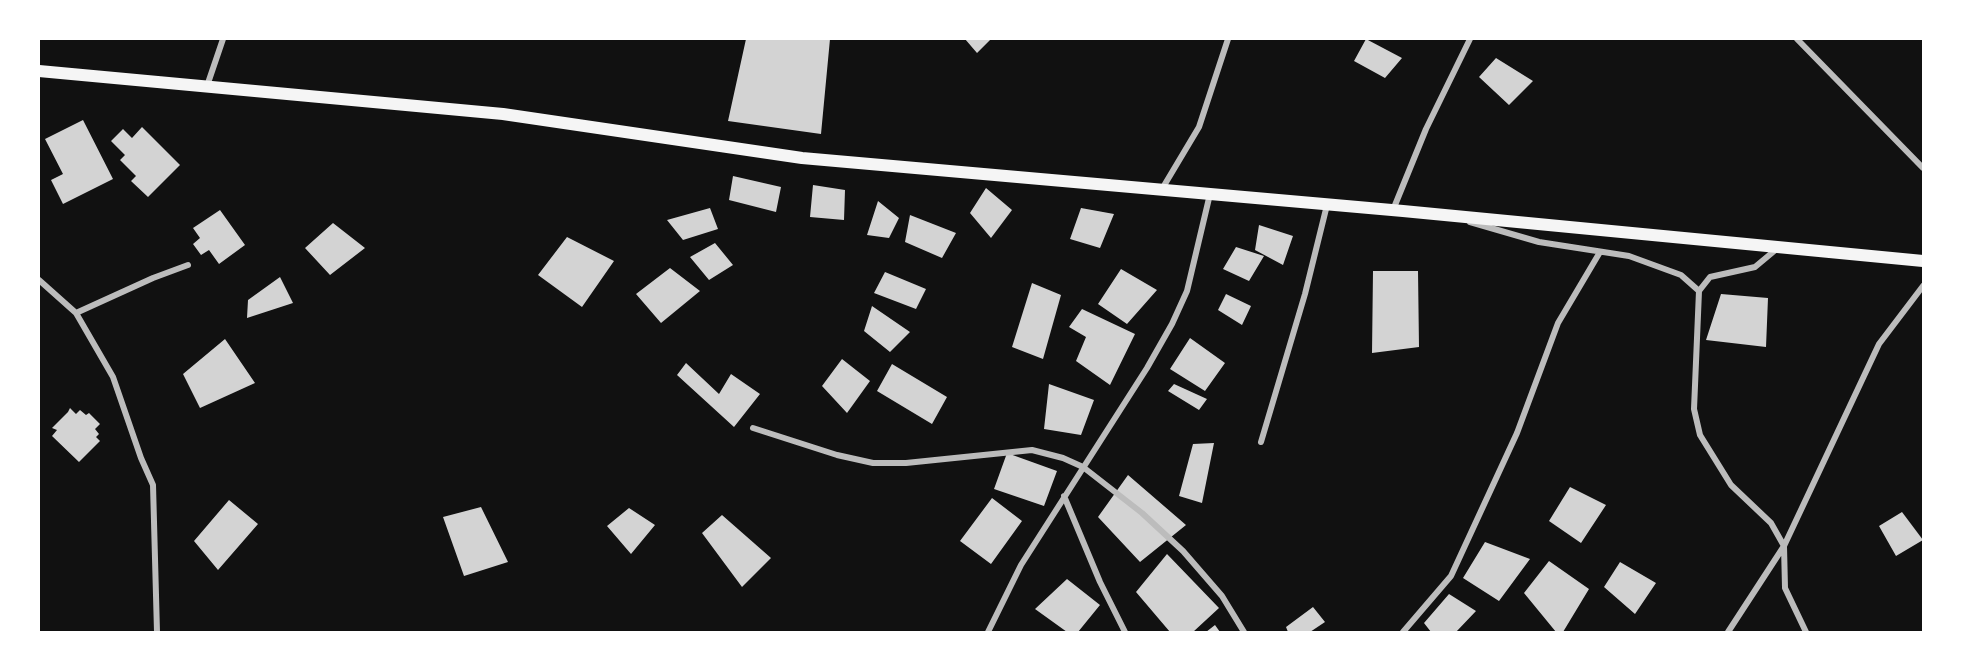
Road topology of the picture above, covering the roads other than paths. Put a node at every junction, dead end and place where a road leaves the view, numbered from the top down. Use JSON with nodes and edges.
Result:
{"nodes":[{"id":1,"x":223,"y":39,"type":"edge"},
{"id":2,"x":1228,"y":39,"type":"edge"},
{"id":3,"x":1470,"y":39,"type":"edge"},
{"id":4,"x":1797,"y":39,"type":"edge"},
{"id":5,"x":39,"y":71,"type":"edge"},
{"id":6,"x":206,"y":87,"type":"junction"},
{"id":7,"x":1923,"y":168,"type":"edge"},
{"id":8,"x":1161,"y":190,"type":"junction"},
{"id":9,"x":1210,"y":194,"type":"junction"},
{"id":10,"x":1327,"y":205,"type":"junction"},
{"id":11,"x":1393,"y":210,"type":"junction"},
{"id":12,"x":1449,"y":216,"type":"junction"},
{"id":13,"x":1780,"y":247,"type":"junction"},
{"id":14,"x":1600,"y":252,"type":"junction"},
{"id":15,"x":1923,"y":261,"type":"edge"},
{"id":16,"x":188,"y":265,"type":"dead end"},
{"id":17,"x":39,"y":280,"type":"edge"},
{"id":18,"x":1923,"y":286,"type":"edge"},
{"id":19,"x":1700,"y":291,"type":"junction"},
{"id":20,"x":76,"y":313,"type":"junction"},
{"id":21,"x":753,"y":428,"type":"dead end"},
{"id":22,"x":1261,"y":442,"type":"dead end"},
{"id":23,"x":1083,"y":467,"type":"junction"},
{"id":24,"x":1064,"y":496,"type":"junction"},
{"id":25,"x":1784,"y":546,"type":"junction"},
{"id":26,"x":156,"y":632,"type":"edge"},
{"id":27,"x":988,"y":632,"type":"edge"},
{"id":28,"x":1125,"y":632,"type":"edge"},
{"id":29,"x":1244,"y":632,"type":"edge"},
{"id":30,"x":1403,"y":632,"type":"edge"},
{"id":31,"x":1728,"y":632,"type":"edge"},
{"id":32,"x":1806,"y":632,"type":"edge"}],
"edges":[{"from":1,"to":6,"type":"street"},
{"from":2,"to":8,"type":"street"},
{"from":3,"to":11,"type":"street"},
{"from":4,"to":7,"type":"street"},
{"from":5,"to":6,"type":"main road"},
{"from":6,"to":8,"type":"main road"},
{"from":8,"to":9,"type":"main road"},
{"from":9,"to":10,"type":"main road"},
{"from":9,"to":23,"type":"street"},
{"from":10,"to":11,"type":"main road"},
{"from":10,"to":22,"type":"street"},
{"from":11,"to":12,"type":"main road"},
{"from":12,"to":13,"type":"main road"},
{"from":12,"to":14,"type":"street"},
{"from":13,"to":15,"type":"main road"},
{"from":13,"to":19,"type":"street"},
{"from":14,"to":19,"type":"street"},
{"from":14,"to":30,"type":"street"},
{"from":16,"to":20,"type":"street"},
{"from":17,"to":20,"type":"street"},
{"from":18,"to":25,"type":"street"},
{"from":19,"to":25,"type":"street"},
{"from":20,"to":26,"type":"street"},
{"from":21,"to":23,"type":"street"},
{"from":23,"to":24,"type":"street"},
{"from":23,"to":29,"type":"street"},
{"from":24,"to":27,"type":"street"},
{"from":24,"to":28,"type":"street"},
{"from":25,"to":31,"type":"street"},
{"from":25,"to":32,"type":"street"}]}
